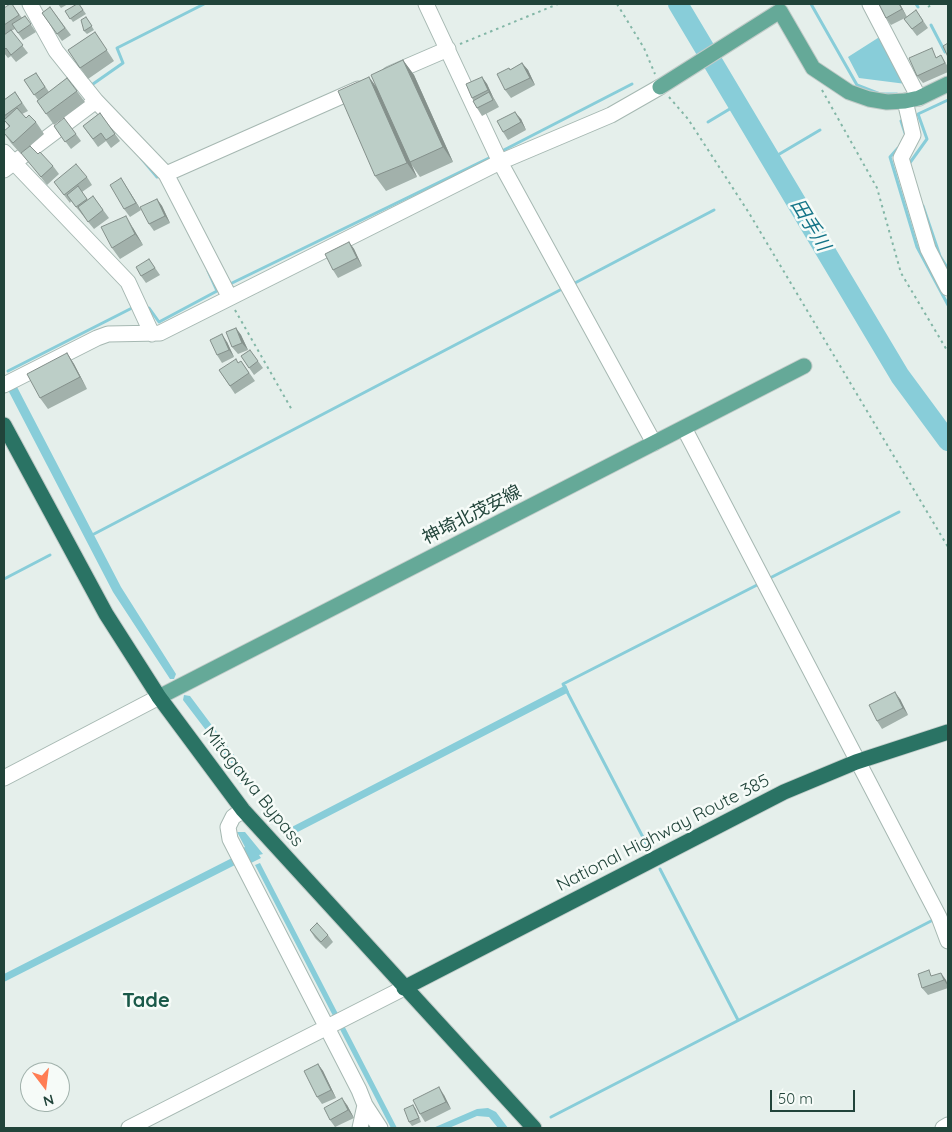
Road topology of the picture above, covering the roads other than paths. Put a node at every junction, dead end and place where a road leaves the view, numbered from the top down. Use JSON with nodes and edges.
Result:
{"nodes":[{"id":1,"x":30,"y":4,"type":"edge"},
{"id":2,"x":426,"y":4,"type":"edge"},
{"id":3,"x":870,"y":4,"type":"edge"},
{"id":4,"x":448,"y":49,"type":"junction"},
{"id":5,"x":948,"y":84,"type":"edge"},
{"id":6,"x":663,"y":85,"type":"joint"},
{"id":7,"x":912,"y":100,"type":"junction"},
{"id":8,"x":96,"y":101,"type":"junction"},
{"id":9,"x":7,"y":162,"type":"edge"},
{"id":10,"x":500,"y":162,"type":"junction"},
{"id":11,"x":166,"y":174,"type":"junction"},
{"id":12,"x":948,"y":288,"type":"edge"},
{"id":13,"x":229,"y":296,"type":"junction"},
{"id":14,"x":152,"y":334,"type":"junction"},
{"id":15,"x":804,"y":366,"type":"dead end"},
{"id":16,"x":4,"y":385,"type":"edge"},
{"id":17,"x":4,"y":425,"type":"edge"},
{"id":18,"x":684,"y":428,"type":"junction"},
{"id":19,"x":654,"y":443,"type":"junction"},
{"id":20,"x":158,"y":698,"type":"junction"},
{"id":21,"x":948,"y":732,"type":"edge"},
{"id":22,"x":856,"y":762,"type":"junction"},
{"id":23,"x":4,"y":778,"type":"edge"},
{"id":24,"x":243,"y":810,"type":"junction"},
{"id":25,"x":948,"y":941,"type":"edge"},
{"id":26,"x":404,"y":988,"type":"junction"},
{"id":27,"x":335,"y":1023,"type":"junction"},
{"id":28,"x":364,"y":1105,"type":"junction"},
{"id":29,"x":948,"y":1125,"type":"edge"},
{"id":30,"x":129,"y":1128,"type":"edge"},
{"id":31,"x":360,"y":1128,"type":"edge"},
{"id":32,"x":380,"y":1128,"type":"edge"},
{"id":33,"x":534,"y":1128,"type":"edge"},
{"id":34,"x":943,"y":1128,"type":"edge"}],
"edges":[{"from":1,"to":8,"type":"street"},
{"from":2,"to":4,"type":"street"},
{"from":3,"to":7,"type":"street"},
{"from":4,"to":10,"type":"street"},
{"from":4,"to":11,"type":"street"},
{"from":5,"to":7,"type":"main road"},
{"from":6,"to":7,"type":"main road"},
{"from":6,"to":10,"type":"street"},
{"from":7,"to":12,"type":"street"},
{"from":8,"to":9,"type":"street"},
{"from":8,"to":11,"type":"street"},
{"from":9,"to":14,"type":"street"},
{"from":10,"to":13,"type":"street"},
{"from":10,"to":19,"type":"street"},
{"from":11,"to":13,"type":"street"},
{"from":13,"to":14,"type":"street"},
{"from":14,"to":16,"type":"street"},
{"from":15,"to":18,"type":"main road","name":"神埼北茂安線"},
{"from":17,"to":20,"type":"highway","name":"Mitagawa Bypass"},
{"from":18,"to":19,"type":"main road","name":"神埼北茂安線"},
{"from":18,"to":22,"type":"street"},
{"from":19,"to":20,"type":"main road","name":"神埼北茂安線"},
{"from":20,"to":23,"type":"street"},
{"from":20,"to":24,"type":"highway","name":"Mitagawa Bypass"},
{"from":21,"to":22,"type":"highway","name":"National Highway Route 385"},
{"from":22,"to":25,"type":"street"},
{"from":22,"to":26,"type":"highway","name":"National Highway Route 385"},
{"from":24,"to":26,"type":"highway","name":"Mitagawa Bypass"},
{"from":24,"to":27,"type":"street"},
{"from":26,"to":27,"type":"street"},
{"from":26,"to":33,"type":"highway","name":"Mitagawa Bypass"},
{"from":27,"to":28,"type":"street"},
{"from":27,"to":30,"type":"street"},
{"from":28,"to":31,"type":"street"},
{"from":28,"to":32,"type":"street"},
{"from":29,"to":34,"type":"street"}]}
